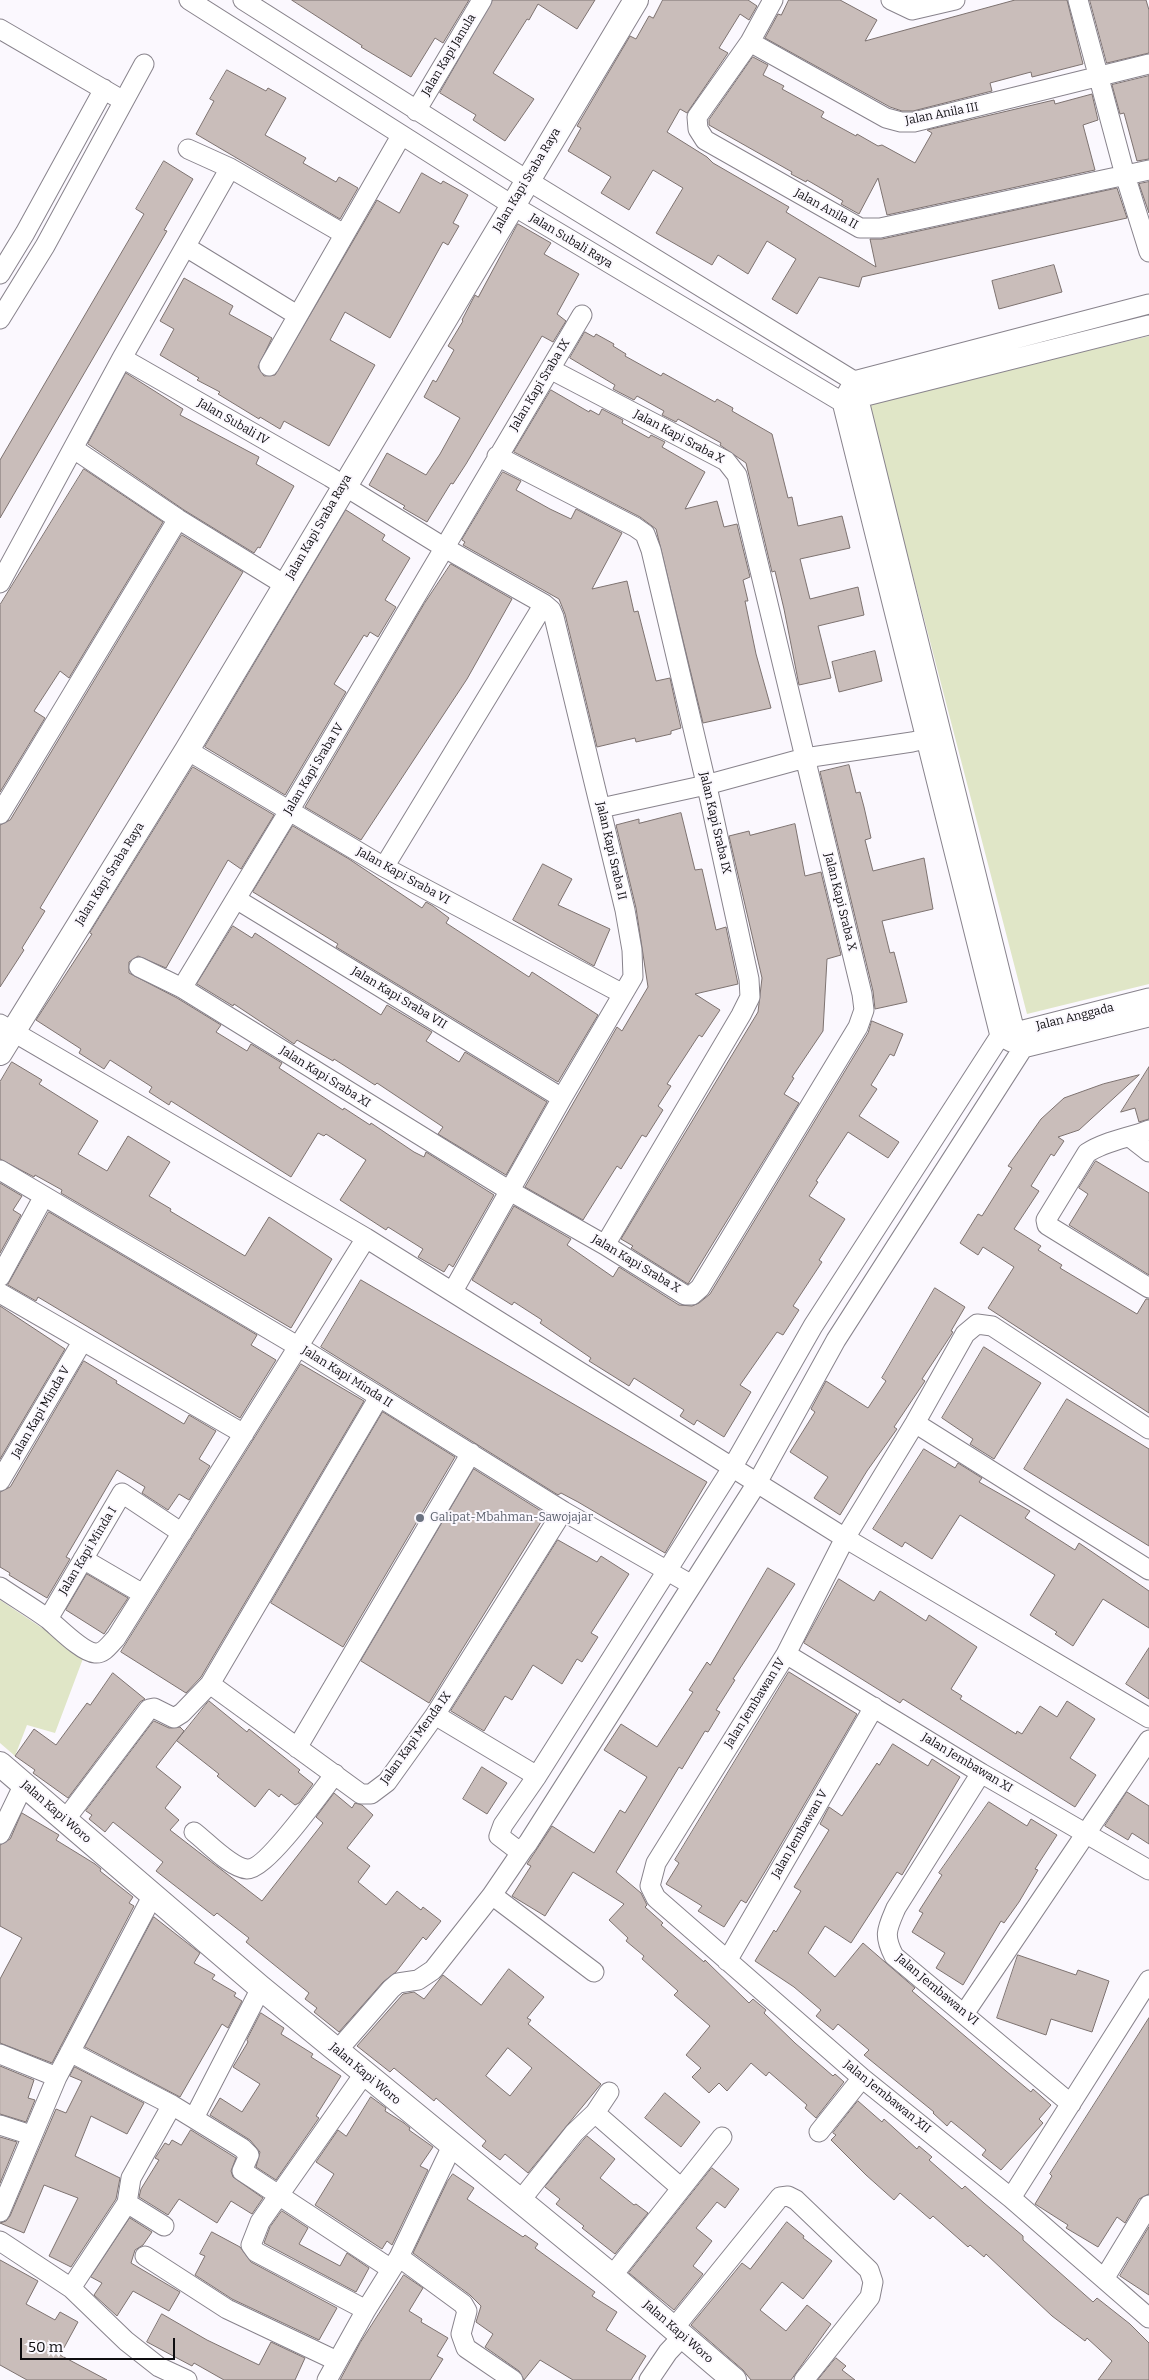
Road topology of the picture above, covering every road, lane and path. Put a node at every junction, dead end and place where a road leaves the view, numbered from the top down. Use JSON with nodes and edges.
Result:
{"nodes":[{"id":1,"x":189,"y":0,"type":"edge"},
{"id":2,"x":243,"y":0,"type":"edge"},
{"id":3,"x":636,"y":0,"type":"edge"},
{"id":4,"x":773,"y":0,"type":"edge"},
{"id":5,"x":891,"y":0,"type":"edge"},
{"id":6,"x":955,"y":0,"type":"edge"},
{"id":7,"x":1078,"y":0,"type":"edge"},
{"id":8,"x":480,"y":1,"type":"edge"},
{"id":9,"x":0,"y":29,"type":"edge"},
{"id":10,"x":750,"y":42,"type":"junction"},
{"id":11,"x":144,"y":64,"type":"dead end"},
{"id":12,"x":1149,"y":64,"type":"edge"},
{"id":13,"x":1100,"y":78,"type":"junction"},
{"id":14,"x":104,"y":89,"type":"junction"},
{"id":15,"x":124,"y":102,"type":"junction"},
{"id":16,"x":416,"y":111,"type":"junction"},
{"id":17,"x":401,"y":136,"type":"junction"},
{"id":18,"x":188,"y":149,"type":"dead end"},
{"id":19,"x":230,"y":168,"type":"junction"},
{"id":20,"x":1149,"y":170,"type":"edge"},
{"id":21,"x":1125,"y":175,"type":"junction"},
{"id":22,"x":527,"y":180,"type":"junction"},
{"id":23,"x":512,"y":206,"type":"junction"},
{"id":24,"x":26,"y":233,"type":"junction"},
{"id":25,"x":344,"y":234,"type":"junction"},
{"id":26,"x":45,"y":246,"type":"junction"},
{"id":27,"x":186,"y":247,"type":"junction"},
{"id":28,"x":1149,"y":252,"type":"edge"},
{"id":29,"x":0,"y":274,"type":"edge"},
{"id":30,"x":1149,"y":304,"type":"edge"},
{"id":31,"x":297,"y":314,"type":"junction"},
{"id":32,"x":582,"y":314,"type":"dead end"},
{"id":33,"x":0,"y":319,"type":"edge"},
{"id":34,"x":1149,"y":325,"type":"edge"},
{"id":35,"x":122,"y":358,"type":"junction"},
{"id":36,"x":269,"y":366,"type":"dead end"},
{"id":37,"x":550,"y":370,"type":"junction"},
{"id":38,"x":854,"y":381,"type":"junction"},
{"id":39,"x":850,"y":400,"type":"junction"},
{"id":40,"x":74,"y":449,"type":"junction"},
{"id":41,"x":497,"y":456,"type":"junction"},
{"id":42,"x":344,"y":486,"type":"junction"},
{"id":43,"x":178,"y":518,"type":"junction"},
{"id":44,"x":445,"y":548,"type":"junction"},
{"id":45,"x":0,"y":583,"type":"edge"},
{"id":46,"x":285,"y":585,"type":"junction"},
{"id":47,"x":544,"y":604,"type":"junction"},
{"id":48,"x":934,"y":737,"type":"junction"},
{"id":49,"x":187,"y":750,"type":"junction"},
{"id":50,"x":805,"y":758,"type":"junction"},
{"id":51,"x":706,"y":785,"type":"junction"},
{"id":52,"x":602,"y":808,"type":"junction"},
{"id":53,"x":1,"y":810,"type":"edge"},
{"id":54,"x":289,"y":811,"type":"junction"},
{"id":55,"x":384,"y":866,"type":"junction"},
{"id":56,"x":236,"y":899,"type":"junction"},
{"id":57,"x":139,"y":967,"type":"dead end"},
{"id":58,"x":182,"y":988,"type":"junction"},
{"id":59,"x":623,"y":994,"type":"junction"},
{"id":60,"x":1149,"y":998,"type":"edge"},
{"id":61,"x":1149,"y":1016,"type":"edge"},
{"id":62,"x":6,"y":1028,"type":"edge"},
{"id":63,"x":1013,"y":1039,"type":"junction"},
{"id":64,"x":0,"y":1054,"type":"edge"},
{"id":65,"x":562,"y":1098,"type":"junction"},
{"id":66,"x":1149,"y":1130,"type":"edge"},
{"id":67,"x":1131,"y":1138,"type":"junction"},
{"id":68,"x":1149,"y":1152,"type":"edge"},
{"id":69,"x":0,"y":1170,"type":"edge"},
{"id":70,"x":510,"y":1191,"type":"junction"},
{"id":71,"x":44,"y":1196,"type":"junction"},
{"id":72,"x":366,"y":1238,"type":"junction"},
{"id":73,"x":605,"y":1245,"type":"junction"},
{"id":74,"x":0,"y":1277,"type":"edge"},
{"id":75,"x":1149,"y":1288,"type":"edge"},
{"id":76,"x":453,"y":1291,"type":"junction"},
{"id":77,"x":0,"y":1293,"type":"edge"},
{"id":78,"x":813,"y":1326,"type":"junction"},
{"id":79,"x":836,"y":1340,"type":"junction"},
{"id":80,"x":82,"y":1342,"type":"junction"},
{"id":81,"x":299,"y":1347,"type":"junction"},
{"id":82,"x":379,"y":1397,"type":"junction"},
{"id":83,"x":915,"y":1423,"type":"junction"},
{"id":84,"x":1149,"y":1429,"type":"edge"},
{"id":85,"x":244,"y":1434,"type":"junction"},
{"id":86,"x":470,"y":1453,"type":"junction"},
{"id":87,"x":732,"y":1468,"type":"junction"},
{"id":88,"x":0,"y":1481,"type":"edge"},
{"id":89,"x":758,"y":1483,"type":"junction"},
{"id":90,"x":563,"y":1511,"type":"junction"},
{"id":91,"x":182,"y":1533,"type":"junction"},
{"id":92,"x":845,"y":1538,"type":"junction"},
{"id":93,"x":83,"y":1559,"type":"junction"},
{"id":94,"x":1149,"y":1570,"type":"edge"},
{"id":95,"x":667,"y":1571,"type":"junction"},
{"id":96,"x":692,"y":1585,"type":"junction"},
{"id":97,"x":0,"y":1587,"type":"edge"},
{"id":98,"x":143,"y":1594,"type":"junction"},
{"id":99,"x":48,"y":1619,"type":"junction"},
{"id":100,"x":786,"y":1654,"type":"junction"},
{"id":101,"x":210,"y":1684,"type":"junction"},
{"id":102,"x":874,"y":1707,"type":"junction"},
{"id":103,"x":435,"y":1715,"type":"junction"},
{"id":104,"x":1149,"y":1718,"type":"edge"},
{"id":105,"x":1149,"y":1740,"type":"edge"},
{"id":106,"x":297,"y":1748,"type":"junction"},
{"id":107,"x":0,"y":1764,"type":"edge"},
{"id":108,"x":981,"y":1773,"type":"junction"},
{"id":109,"x":335,"y":1774,"type":"junction"},
{"id":110,"x":537,"y":1776,"type":"junction"},
{"id":111,"x":24,"y":1784,"type":"junction"},
{"id":112,"x":65,"y":1820,"type":"junction"},
{"id":113,"x":194,"y":1832,"type":"dead end"},
{"id":114,"x":1086,"y":1832,"type":"junction"},
{"id":115,"x":0,"y":1834,"type":"edge"},
{"id":116,"x":524,"y":1848,"type":"junction"},
{"id":117,"x":656,"y":1863,"type":"joint"},
{"id":118,"x":1149,"y":1870,"type":"edge"},
{"id":119,"x":492,"y":1894,"type":"junction"},
{"id":120,"x":153,"y":1895,"type":"junction"},
{"id":121,"x":727,"y":1961,"type":"junction"},
{"id":122,"x":594,"y":1972,"type":"dead end"},
{"id":123,"x":1149,"y":1980,"type":"edge"},
{"id":124,"x":261,"y":1988,"type":"junction"},
{"id":125,"x":964,"y":2014,"type":"junction"},
{"id":126,"x":337,"y":2051,"type":"junction"},
{"id":127,"x":70,"y":2052,"type":"junction"},
{"id":128,"x":0,"y":2054,"type":"edge"},
{"id":129,"x":364,"y":2074,"type":"junction"},
{"id":130,"x":56,"y":2077,"type":"junction"},
{"id":131,"x":862,"y":2078,"type":"junction"},
{"id":132,"x":609,"y":2092,"type":"dead end"},
{"id":133,"x":1071,"y":2104,"type":"junction"},
{"id":134,"x":172,"y":2105,"type":"junction"},
{"id":135,"x":595,"y":2114,"type":"junction"},
{"id":136,"x":194,"y":2118,"type":"junction"},
{"id":137,"x":0,"y":2125,"type":"edge"},
{"id":138,"x":819,"y":2132,"type":"dead end"},
{"id":139,"x":31,"y":2135,"type":"junction"},
{"id":140,"x":722,"y":2137,"type":"dead end"},
{"id":141,"x":452,"y":2146,"type":"junction"},
{"id":142,"x":681,"y":2188,"type":"junction"},
{"id":143,"x":278,"y":2195,"type":"junction"},
{"id":144,"x":1011,"y":2198,"type":"junction"},
{"id":145,"x":520,"y":2201,"type":"junction"},
{"id":146,"x":127,"y":2203,"type":"junction"},
{"id":147,"x":1149,"y":2205,"type":"edge"},
{"id":148,"x":0,"y":2212,"type":"edge"},
{"id":149,"x":164,"y":2226,"type":"dead end"},
{"id":150,"x":1,"y":2243,"type":"edge"},
{"id":151,"x":145,"y":2256,"type":"dead end"},
{"id":152,"x":395,"y":2263,"type":"junction"},
{"id":153,"x":612,"y":2276,"type":"junction"},
{"id":154,"x":1104,"y":2279,"type":"junction"},
{"id":155,"x":71,"y":2288,"type":"junction"},
{"id":156,"x":366,"y":2310,"type":"junction"},
{"id":157,"x":1149,"y":2318,"type":"edge"},
{"id":158,"x":678,"y":2332,"type":"junction"},
{"id":159,"x":337,"y":2361,"type":"junction"},
{"id":160,"x":186,"y":2380,"type":"edge"},
{"id":161,"x":327,"y":2380,"type":"edge"},
{"id":162,"x":513,"y":2380,"type":"edge"},
{"id":163,"x":649,"y":2380,"type":"edge"},
{"id":164,"x":734,"y":2380,"type":"edge"},
{"id":165,"x":804,"y":2380,"type":"edge"}],
"edges":[{"from":1,"to":17,"type":"street","name":"Jalan Subali Raya"},
{"from":2,"to":16,"type":"street"},
{"from":3,"to":22,"type":"street","name":"Jalan Kapi Sraba Raya"},
{"from":4,"to":10,"type":"street","name":"Jalan Anila II"},
{"from":5,"to":6,"type":"street"},
{"from":7,"to":13,"type":"street"},
{"from":8,"to":16,"type":"street","name":"Jalan Kapi Janula"},
{"from":9,"to":14,"type":"street"},
{"from":10,"to":13,"type":"street","name":"Jalan Anila III"},
{"from":10,"to":21,"type":"street","name":"Jalan Anila II"},
{"from":11,"to":15,"type":"street"},
{"from":12,"to":13,"type":"street","name":"Jalan Anila III"},
{"from":13,"to":21,"type":"street"},
{"from":14,"to":15,"type":"street"},
{"from":14,"to":24,"type":"street"},
{"from":15,"to":26,"type":"street"},
{"from":16,"to":22,"type":"street"},
{"from":17,"to":23,"type":"street","name":"Jalan Subali Raya"},
{"from":17,"to":25,"type":"street"},
{"from":18,"to":19,"type":"street"},
{"from":19,"to":25,"type":"street"},
{"from":19,"to":27,"type":"street"},
{"from":20,"to":21,"type":"street","name":"Jalan Anila II"},
{"from":21,"to":28,"type":"street"},
{"from":22,"to":23,"type":"street","name":"Jalan Kapi Sraba Raya"},
{"from":22,"to":38,"type":"street"},
{"from":23,"to":39,"type":"street","name":"Jalan Subali Raya"},
{"from":23,"to":42,"type":"street","name":"Jalan Kapi Sraba Raya"},
{"from":24,"to":26,"type":"street"},
{"from":24,"to":29,"type":"street"},
{"from":25,"to":31,"type":"street"},
{"from":26,"to":33,"type":"street"},
{"from":27,"to":31,"type":"street"},
{"from":27,"to":35,"type":"street"},
{"from":30,"to":38,"type":"street"},
{"from":31,"to":36,"type":"street"},
{"from":32,"to":37,"type":"street","name":"Jalan Kapi Sraba IX"},
{"from":34,"to":39,"type":"street"},
{"from":35,"to":40,"type":"street"},
{"from":35,"to":42,"type":"street","name":"Jalan Subali IV"},
{"from":37,"to":41,"type":"street","name":"Jalan Kapi Sraba IX"},
{"from":37,"to":50,"type":"street","name":"Jalan Kapi Sraba X"},
{"from":38,"to":39,"type":"street"},
{"from":39,"to":48,"type":"street"},
{"from":40,"to":43,"type":"street"},
{"from":40,"to":45,"type":"street"},
{"from":41,"to":44,"type":"street","name":"Jalan Kapi Sraba IX"},
{"from":41,"to":51,"type":"street","name":"Jalan Kapi Sraba IX"},
{"from":42,"to":44,"type":"street"},
{"from":42,"to":46,"type":"street","name":"Jalan Kapi Sraba Raya"},
{"from":43,"to":46,"type":"street"},
{"from":43,"to":53,"type":"street"},
{"from":44,"to":47,"type":"street"},
{"from":44,"to":54,"type":"street","name":"Jalan Kapi Sraba IV"},
{"from":46,"to":49,"type":"street","name":"Jalan Kapi Sraba Raya"},
{"from":47,"to":52,"type":"street","name":"Jalan Kapi Sraba II"},
{"from":47,"to":55,"type":"street"},
{"from":48,"to":50,"type":"street"},
{"from":48,"to":63,"type":"street"},
{"from":49,"to":54,"type":"street","name":"Jalan Kapi Sraba VI"},
{"from":49,"to":62,"type":"street","name":"Jalan Kapi Sraba Raya"},
{"from":50,"to":51,"type":"street"},
{"from":50,"to":73,"type":"street","name":"Jalan Kapi Sraba X"},
{"from":51,"to":52,"type":"street"},
{"from":51,"to":73,"type":"street","name":"Jalan Kapi Sraba IX"},
{"from":52,"to":59,"type":"street","name":"Jalan Kapi Sraba II"},
{"from":54,"to":55,"type":"street","name":"Jalan Kapi Sraba VI"},
{"from":54,"to":56,"type":"street","name":"Jalan Kapi Sraba IV"},
{"from":55,"to":59,"type":"street","name":"Jalan Kapi Sraba VI"},
{"from":56,"to":58,"type":"street","name":"Jalan Kapi Sraba IV"},
{"from":56,"to":65,"type":"street","name":"Jalan Kapi Sraba VII"},
{"from":57,"to":58,"type":"street","name":"Jalan Kapi Sraba XI"},
{"from":58,"to":70,"type":"street","name":"Jalan Kapi Sraba XI"},
{"from":59,"to":65,"type":"street","name":"Jalan Kapi Sraba II"},
{"from":60,"to":63,"type":"street","name":"Jalan Anggada"},
{"from":61,"to":63,"type":"street","name":"Jalan Anggada"},
{"from":62,"to":64,"type":"street","name":"Jalan Kapi Sraba Raya"},
{"from":62,"to":72,"type":"street"},
{"from":63,"to":78,"type":"street"},
{"from":63,"to":79,"type":"street"},
{"from":65,"to":70,"type":"street","name":"Jalan Kapi Sraba II"},
{"from":66,"to":67,"type":"street"},
{"from":67,"to":68,"type":"street"},
{"from":67,"to":75,"type":"street"},
{"from":69,"to":71,"type":"street","name":"Jalan Kapi Minda II"},
{"from":70,"to":73,"type":"street","name":"Jalan Kapi Sraba X"},
{"from":70,"to":76,"type":"street","name":"Jalan Kapi Sraba II"},
{"from":71,"to":74,"type":"street"},
{"from":71,"to":81,"type":"street","name":"Jalan Kapi Minda II"},
{"from":72,"to":76,"type":"street"},
{"from":72,"to":81,"type":"street"},
{"from":76,"to":87,"type":"street"},
{"from":77,"to":80,"type":"street"},
{"from":78,"to":79,"type":"street"},
{"from":78,"to":87,"type":"street"},
{"from":79,"to":89,"type":"street"},
{"from":80,"to":85,"type":"street"},
{"from":80,"to":88,"type":"street","name":"Jalan Kapi Minda V"},
{"from":81,"to":82,"type":"street","name":"Jalan Kapi Minda II"},
{"from":81,"to":85,"type":"street"},
{"from":82,"to":86,"type":"street","name":"Jalan Kapi Minda II"},
{"from":82,"to":101,"type":"street"},
{"from":83,"to":84,"type":"street","name":"Jalan Jembawan IV"},
{"from":83,"to":92,"type":"street","name":"Jalan Jembawan IV"},
{"from":83,"to":94,"type":"street"},
{"from":85,"to":91,"type":"street"},
{"from":86,"to":90,"type":"street","name":"Jalan Kapi Minda II"},
{"from":86,"to":106,"type":"street"},
{"from":87,"to":89,"type":"street"},
{"from":87,"to":95,"type":"street"},
{"from":89,"to":92,"type":"street"},
{"from":89,"to":96,"type":"street"},
{"from":90,"to":95,"type":"street","name":"Jalan Kapi Minda II"},
{"from":90,"to":103,"type":"street","name":"Jalan Kapi Menda IX"},
{"from":91,"to":93,"type":"street","name":"Jalan Kapi Minda I"},
{"from":91,"to":98,"type":"street"},
{"from":92,"to":100,"type":"street","name":"Jalan Jembawan IV"},
{"from":92,"to":104,"type":"street"},
{"from":93,"to":98,"type":"street"},
{"from":93,"to":99,"type":"street","name":"Jalan Kapi Minda I"},
{"from":95,"to":96,"type":"street","name":"Jalan Kapi Minda II"},
{"from":95,"to":110,"type":"street"},
{"from":96,"to":116,"type":"street"},
{"from":97,"to":99,"type":"street"},
{"from":98,"to":99,"type":"street"},
{"from":100,"to":102,"type":"street","name":"Jalan Jembawan XI"},
{"from":100,"to":117,"type":"street","name":"Jalan Jembawan IV"},
{"from":101,"to":106,"type":"street","name":"Jalan Kapi Menda IX"},
{"from":101,"to":112,"type":"street"},
{"from":102,"to":108,"type":"street","name":"Jalan Jembawan XI"},
{"from":102,"to":121,"type":"street","name":"Jalan Jembawan V"},
{"from":103,"to":109,"type":"street","name":"Jalan Kapi Menda IX"},
{"from":103,"to":110,"type":"street"},
{"from":105,"to":114,"type":"street"},
{"from":106,"to":109,"type":"street","name":"Jalan Kapi Menda IX"},
{"from":107,"to":111,"type":"street","name":"Jalan Kapi Woro"},
{"from":108,"to":114,"type":"street","name":"Jalan Jembawan XI"},
{"from":108,"to":125,"type":"street","name":"Jalan Jembawan VI"},
{"from":109,"to":113,"type":"street"},
{"from":110,"to":116,"type":"street"},
{"from":111,"to":112,"type":"street","name":"Jalan Kapi Woro"},
{"from":111,"to":115,"type":"street"},
{"from":112,"to":120,"type":"street","name":"Jalan Kapi Woro"},
{"from":114,"to":118,"type":"street","name":"Jalan Jembawan XI"},
{"from":114,"to":125,"type":"street"},
{"from":116,"to":119,"type":"street"},
{"from":117,"to":121,"type":"street","name":"Jalan Jembawan XII"},
{"from":119,"to":122,"type":"street"},
{"from":119,"to":126,"type":"street"},
{"from":120,"to":124,"type":"street","name":"Jalan Kapi Woro"},
{"from":120,"to":127,"type":"street"},
{"from":121,"to":131,"type":"street","name":"Jalan Jembawan XII"},
{"from":123,"to":133,"type":"street"},
{"from":124,"to":126,"type":"street","name":"Jalan Kapi Woro"},
{"from":124,"to":136,"type":"street"},
{"from":125,"to":133,"type":"street","name":"Jalan Jembawan VI"},
{"from":126,"to":129,"type":"street","name":"Jalan Kapi Woro"},
{"from":127,"to":130,"type":"street"},
{"from":127,"to":134,"type":"street"},
{"from":128,"to":130,"type":"street"},
{"from":129,"to":141,"type":"street","name":"Jalan Kapi Woro"},
{"from":129,"to":143,"type":"street"},
{"from":130,"to":139,"type":"street"},
{"from":131,"to":138,"type":"street"},
{"from":131,"to":144,"type":"street","name":"Jalan Jembawan XII"},
{"from":132,"to":135,"type":"street"},
{"from":133,"to":144,"type":"street"},
{"from":134,"to":136,"type":"street"},
{"from":134,"to":146,"type":"street"},
{"from":135,"to":142,"type":"street"},
{"from":135,"to":145,"type":"street"},
{"from":136,"to":143,"type":"street"},
{"from":137,"to":139,"type":"street"},
{"from":139,"to":148,"type":"street"},
{"from":140,"to":142,"type":"street"},
{"from":141,"to":145,"type":"street","name":"Jalan Kapi Woro"},
{"from":141,"to":152,"type":"street"},
{"from":142,"to":153,"type":"street"},
{"from":143,"to":152,"type":"street"},
{"from":143,"to":156,"type":"street"},
{"from":144,"to":154,"type":"street","name":"Jalan Jembawan XII"},
{"from":145,"to":153,"type":"street","name":"Jalan Kapi Woro"},
{"from":146,"to":149,"type":"street"},
{"from":146,"to":155,"type":"street"},
{"from":147,"to":154,"type":"street"},
{"from":150,"to":155,"type":"street"},
{"from":151,"to":159,"type":"street"},
{"from":152,"to":156,"type":"street"},
{"from":152,"to":162,"type":"street"},
{"from":153,"to":158,"type":"street","name":"Jalan Kapi Woro"},
{"from":154,"to":157,"type":"street","name":"Jalan Jembawan XII"},
{"from":155,"to":160,"type":"street"},
{"from":156,"to":159,"type":"street"},
{"from":158,"to":163,"type":"street"},
{"from":158,"to":164,"type":"street","name":"Jalan Kapi Woro"},
{"from":158,"to":165,"type":"street"},
{"from":159,"to":161,"type":"street"}]}
